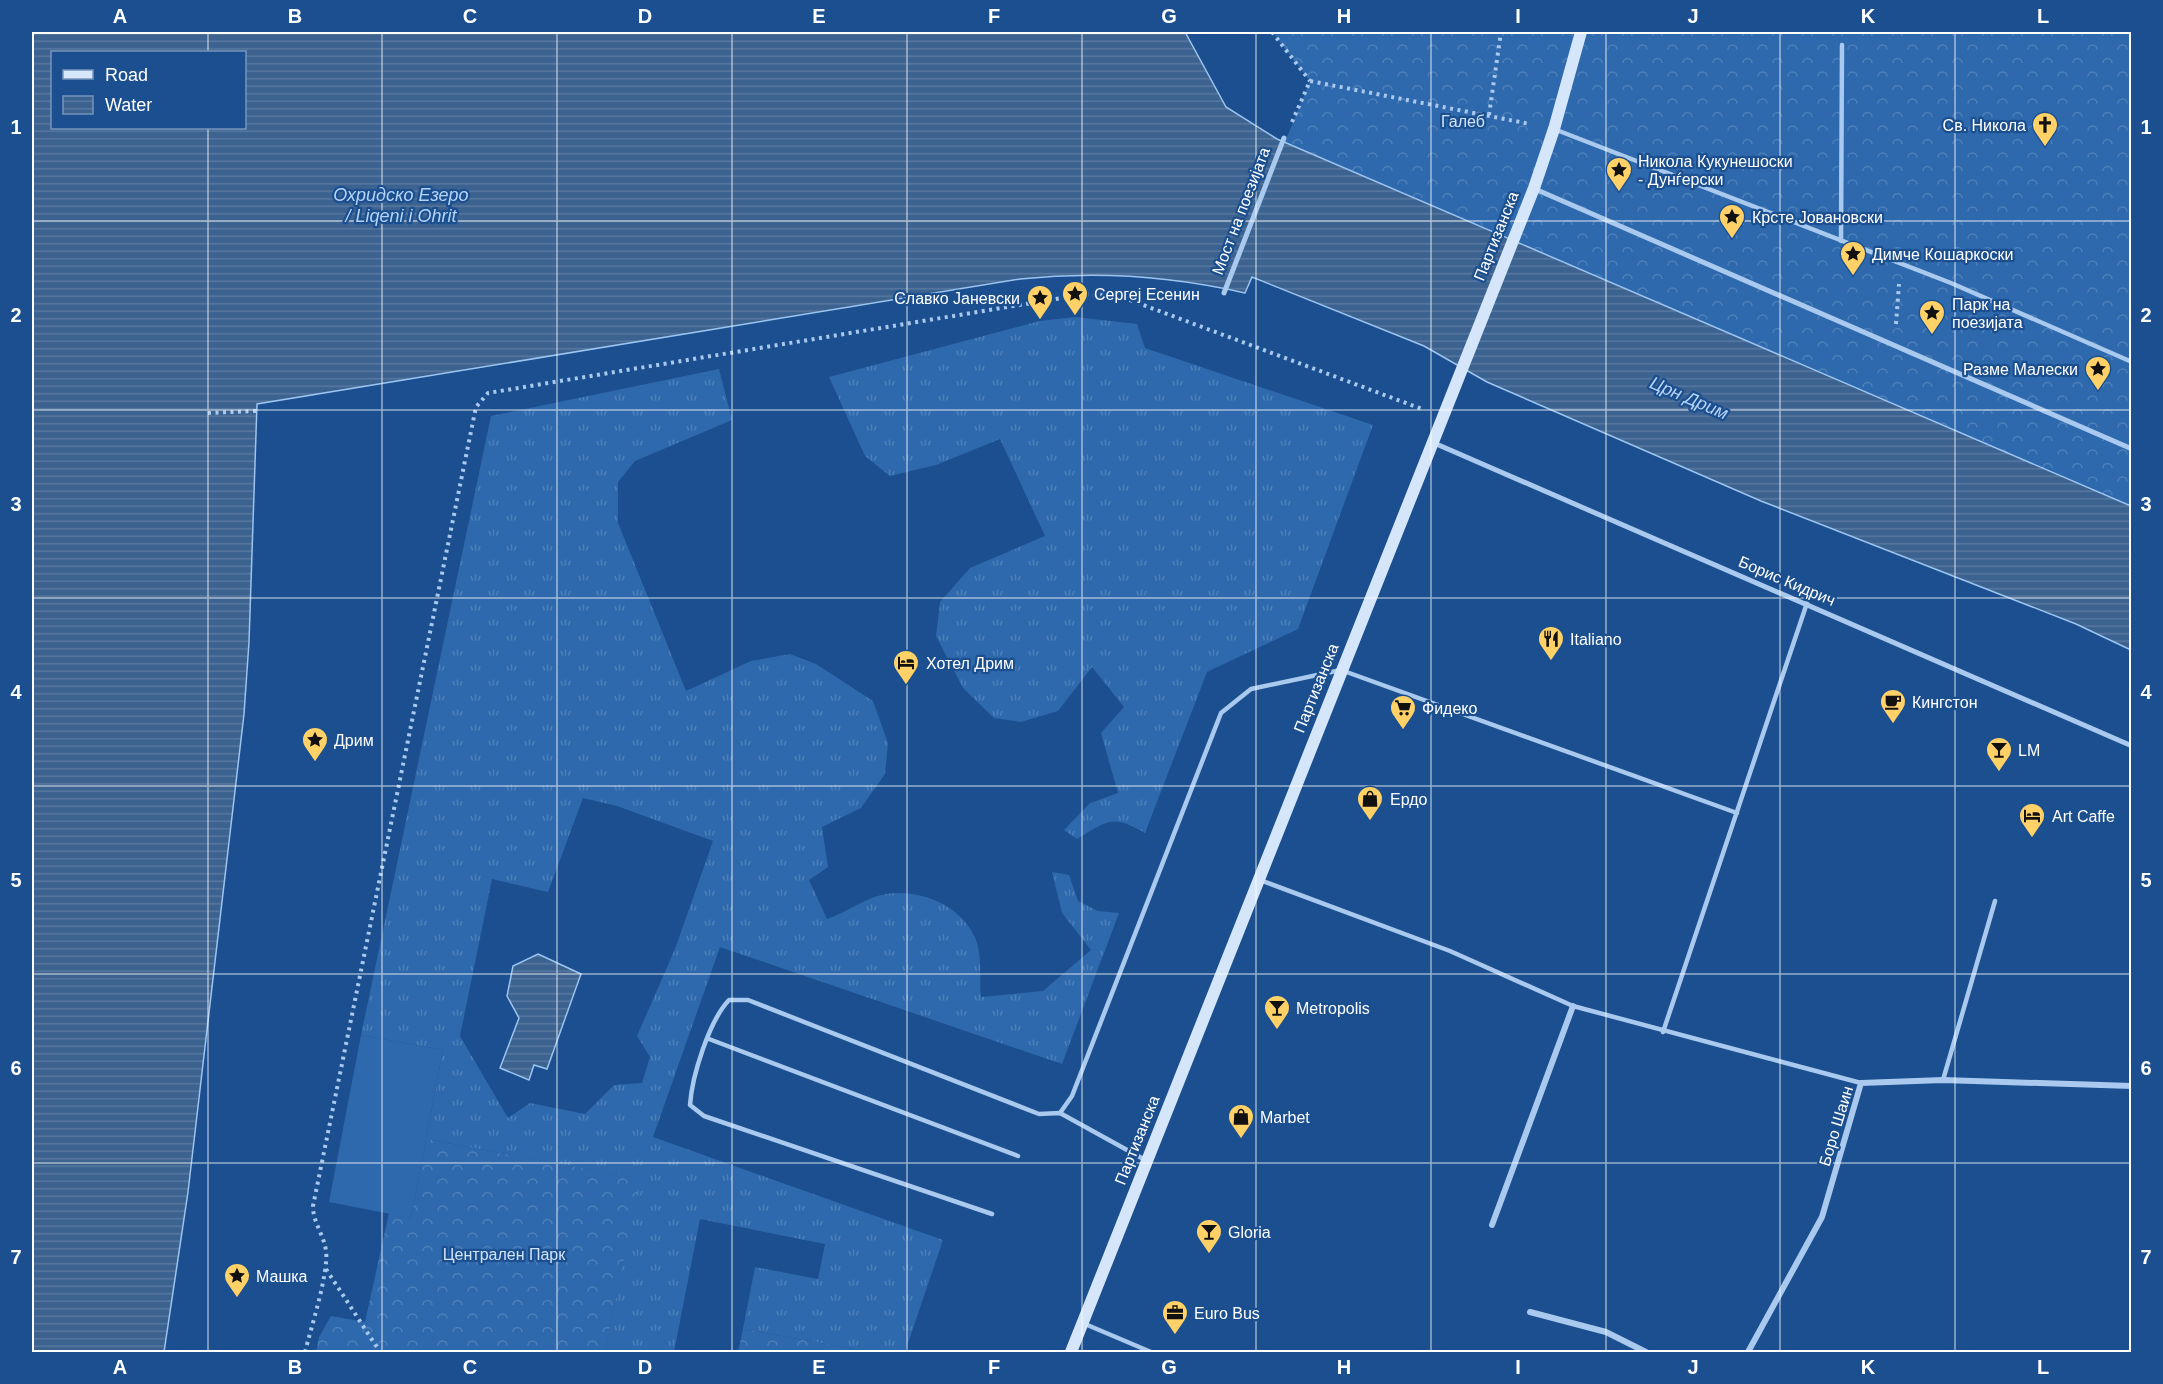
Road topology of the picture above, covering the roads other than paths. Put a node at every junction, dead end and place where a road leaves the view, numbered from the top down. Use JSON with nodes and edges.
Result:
{"nodes":[{"id":1,"x":1581,"y":32,"type":"edge"},
{"id":2,"x":1842,"y":45,"type":"dead end"},
{"id":3,"x":1554,"y":129,"type":"junction"},
{"id":4,"x":1284,"y":138,"type":"road end"},
{"id":5,"x":1534,"y":188,"type":"junction"},
{"id":6,"x":1841,"y":241,"type":"junction"},
{"id":7,"x":1224,"y":293,"type":"dead end"},
{"id":8,"x":2132,"y":362,"type":"edge"},
{"id":9,"x":1431,"y":443,"type":"junction"},
{"id":10,"x":2132,"y":449,"type":"edge"},
{"id":11,"x":1806,"y":603,"type":"junction"},
{"id":12,"x":1341,"y":670,"type":"junction"},
{"id":13,"x":2132,"y":746,"type":"edge"},
{"id":14,"x":1737,"y":813,"type":"junction"},
{"id":15,"x":1258,"y":879,"type":"junction"},
{"id":16,"x":1995,"y":901,"type":"dead end"},
{"id":17,"x":1573,"y":1006,"type":"junction"},
{"id":18,"x":1664,"y":1032,"type":"junction"},
{"id":19,"x":709,"y":1039,"type":"junction"},
{"id":20,"x":1943,"y":1080,"type":"junction"},
{"id":21,"x":1861,"y":1083,"type":"junction"},
{"id":22,"x":2132,"y":1086,"type":"edge"},
{"id":23,"x":1060,"y":1113,"type":"junction"},
{"id":24,"x":1018,"y":1156,"type":"dead end"},
{"id":25,"x":1147,"y":1161,"type":"junction"},
{"id":26,"x":992,"y":1214,"type":"dead end"},
{"id":27,"x":1492,"y":1225,"type":"dead end"},
{"id":28,"x":1530,"y":1312,"type":"dead end"},
{"id":29,"x":1082,"y":1323,"type":"junction"},
{"id":30,"x":1071,"y":1353,"type":"edge"},
{"id":31,"x":1151,"y":1353,"type":"edge"},
{"id":32,"x":1646,"y":1353,"type":"edge"},
{"id":33,"x":1748,"y":1353,"type":"edge"}],
"edges":[{"from":1,"to":3,"type":"main road","name":"Партизанска"},
{"from":2,"to":6,"type":"lane"},
{"from":3,"to":5,"type":"main road","name":"Партизанска"},
{"from":3,"to":6,"type":"lane"},
{"from":4,"to":7,"type":"street","name":"Мост на поезијата"},
{"from":5,"to":9,"type":"main road","name":"Партизанска"},
{"from":5,"to":10,"type":"street"},
{"from":6,"to":8,"type":"lane"},
{"from":9,"to":11,"type":"street","name":"Борис Кидрич"},
{"from":9,"to":12,"type":"main road","name":"Партизанска"},
{"from":11,"to":13,"type":"street","name":"Борис Кидрич"},
{"from":11,"to":14,"type":"lane"},
{"from":12,"to":14,"type":"lane"},
{"from":12,"to":15,"type":"main road","name":"Партизанска"},
{"from":12,"to":23,"type":"lane"},
{"from":14,"to":18,"type":"lane"},
{"from":15,"to":17,"type":"lane"},
{"from":15,"to":25,"type":"main road","name":"Партизанска"},
{"from":16,"to":20,"type":"lane"},
{"from":17,"to":18,"type":"lane"},
{"from":17,"to":27,"type":"street"},
{"from":18,"to":21,"type":"lane"},
{"from":19,"to":23,"type":"lane"},
{"from":19,"to":24,"type":"lane"},
{"from":19,"to":26,"type":"lane"},
{"from":20,"to":21,"type":"street","name":"Боро Шаин"},
{"from":20,"to":22,"type":"street","name":"Боро Шаин"},
{"from":21,"to":33,"type":"street","name":"Боро Шаин"},
{"from":23,"to":25,"type":"lane"},
{"from":25,"to":29,"type":"main road","name":"Партизанска"},
{"from":28,"to":32,"type":"street"},
{"from":29,"to":30,"type":"main road","name":"Партизанска"},
{"from":29,"to":31,"type":"lane"}]}
